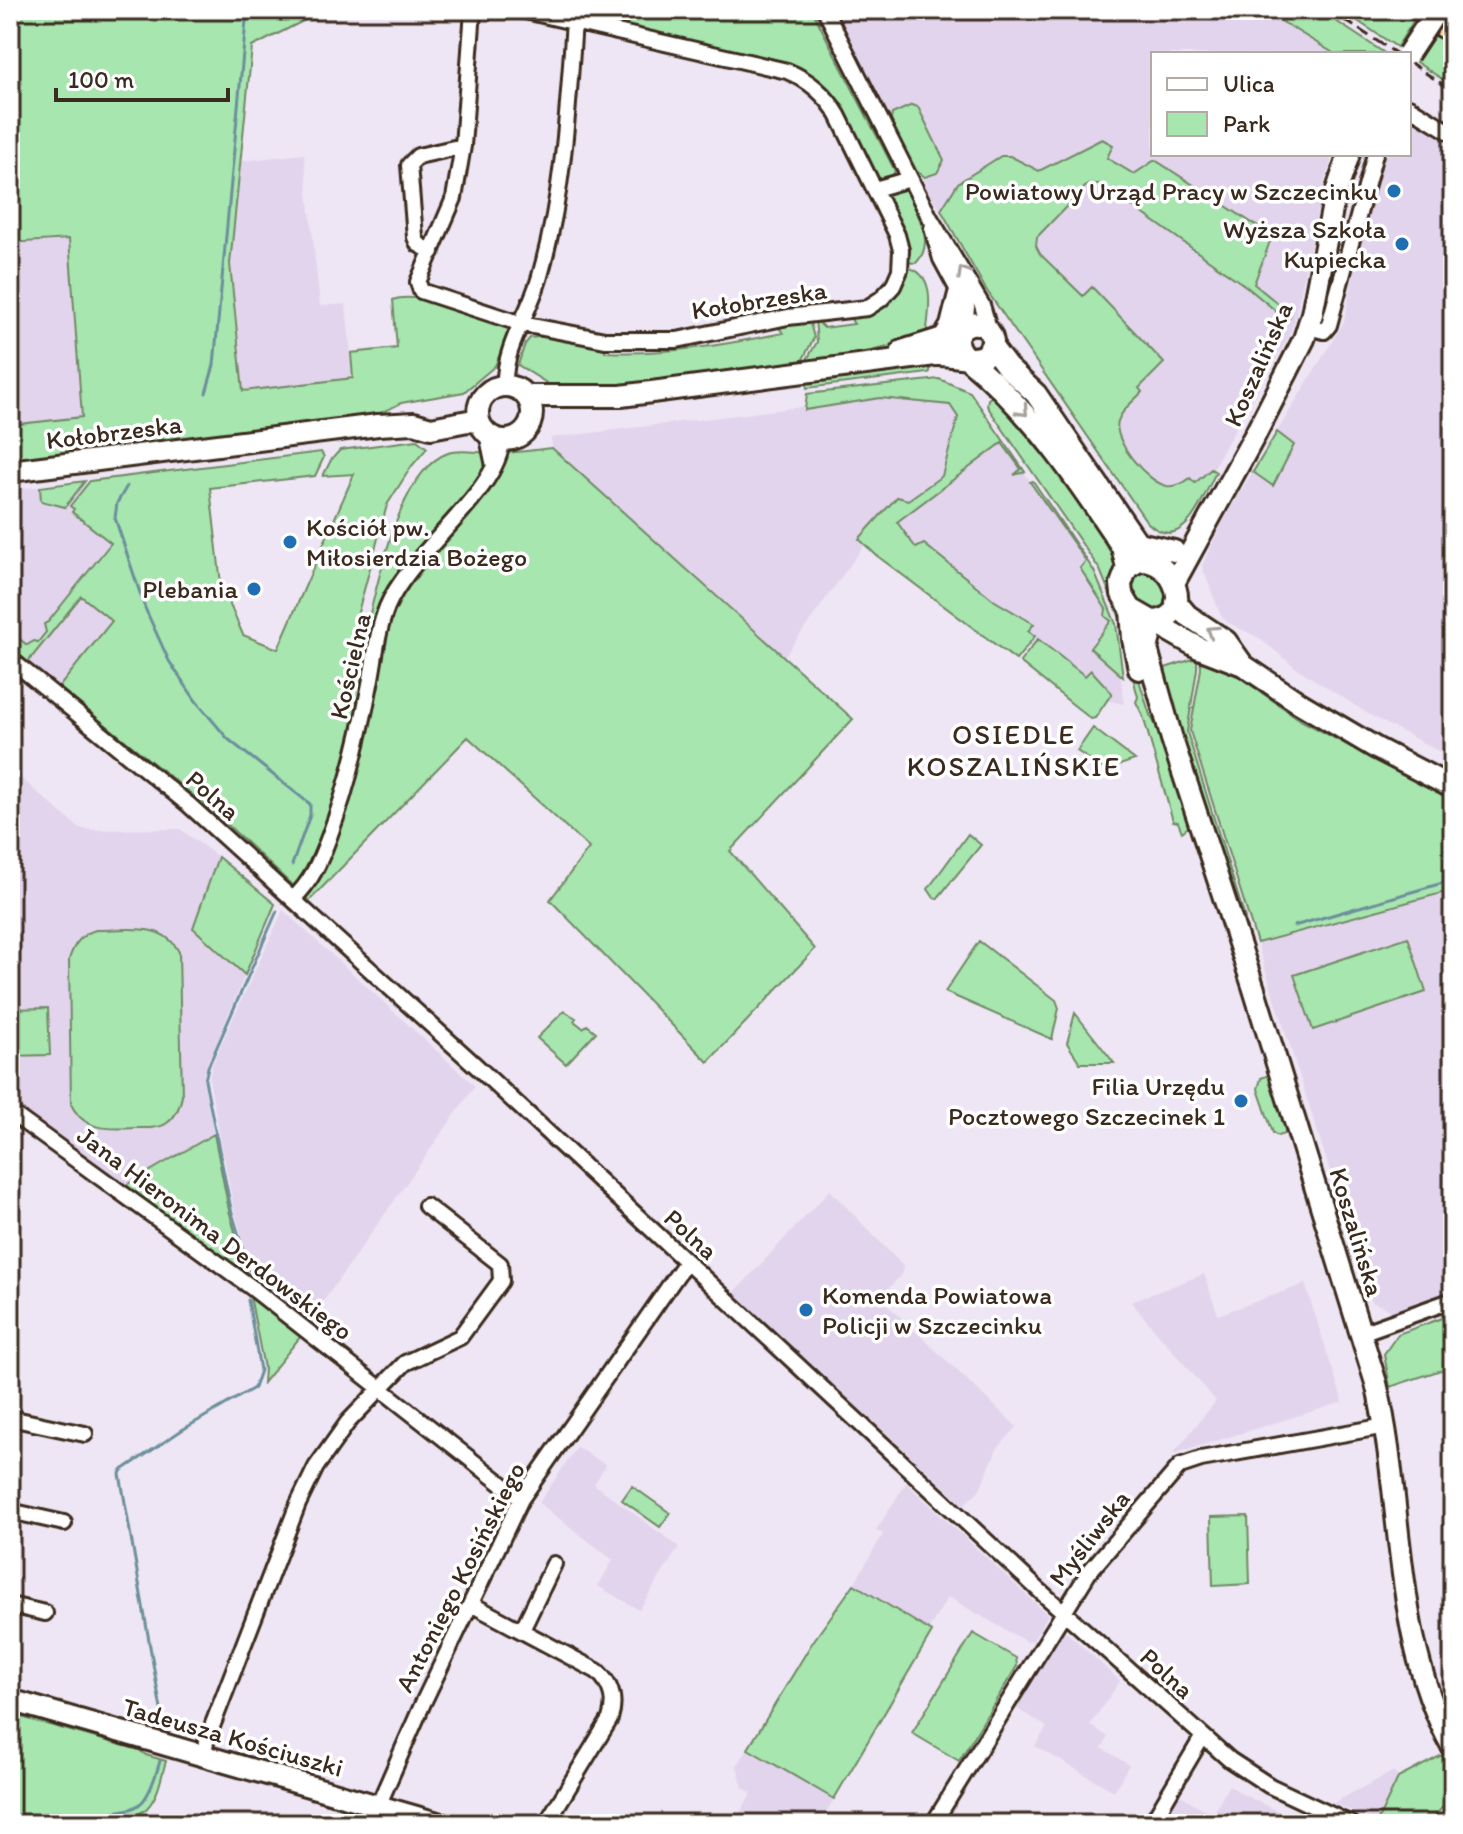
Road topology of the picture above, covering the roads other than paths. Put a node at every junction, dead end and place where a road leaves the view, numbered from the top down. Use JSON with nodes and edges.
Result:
{"nodes":[{"id":1,"x":473,"y":10,"type":"edge"},
{"id":2,"x":521,"y":10,"type":"edge"},
{"id":3,"x":825,"y":10,"type":"edge"},
{"id":4,"x":1425,"y":10,"type":"edge"},
{"id":5,"x":1437,"y":10,"type":"edge"},
{"id":6,"x":574,"y":21,"type":"junction"},
{"id":7,"x":1453,"y":30,"type":"edge"},
{"id":8,"x":1409,"y":52,"type":"edge"},
{"id":9,"x":1413,"y":108,"type":"edge"},
{"id":10,"x":1453,"y":134,"type":"edge"},
{"id":11,"x":463,"y":146,"type":"junction"},
{"id":12,"x":1348,"y":156,"type":"edge"},
{"id":13,"x":1374,"y":156,"type":"edge"},
{"id":14,"x":910,"y":179,"type":"junction"},
{"id":15,"x":875,"y":189,"type":"junction"},
{"id":16,"x":929,"y":216,"type":"junction"},
{"id":17,"x":432,"y":252,"type":"junction"},
{"id":18,"x":959,"y":294,"type":"joint"},
{"id":19,"x":522,"y":324,"type":"junction"},
{"id":20,"x":1308,"y":327,"type":"junction"},
{"id":21,"x":956,"y":332,"type":"junction"},
{"id":22,"x":991,"y":339,"type":"junction"},
{"id":23,"x":967,"y":357,"type":"junction"},
{"id":24,"x":856,"y":366,"type":"junction"},
{"id":25,"x":505,"y":386,"type":"junction"},
{"id":26,"x":529,"y":405,"type":"junction"},
{"id":27,"x":487,"y":425,"type":"junction"},
{"id":28,"x":10,"y":471,"type":"edge"},
{"id":29,"x":1199,"y":538,"type":"junction"},
{"id":30,"x":1161,"y":559,"type":"junction"},
{"id":31,"x":1127,"y":568,"type":"junction"},
{"id":32,"x":1175,"y":592,"type":"junction"},
{"id":33,"x":1131,"y":609,"type":"junction"},
{"id":34,"x":1154,"y":621,"type":"junction"},
{"id":35,"x":1178,"y":637,"type":"junction"},
{"id":36,"x":10,"y":659,"type":"edge"},
{"id":37,"x":1151,"y":659,"type":"junction"},
{"id":38,"x":1243,"y":665,"type":"junction"},
{"id":39,"x":1172,"y":739,"type":"junction"},
{"id":40,"x":1453,"y":788,"type":"edge"},
{"id":41,"x":293,"y":899,"type":"junction"},
{"id":42,"x":15,"y":1115,"type":"edge"},
{"id":43,"x":11,"y":1131,"type":"edge"},
{"id":44,"x":426,"y":1206,"type":"dead end"},
{"id":45,"x":686,"y":1262,"type":"junction"},
{"id":46,"x":1453,"y":1300,"type":"edge"},
{"id":47,"x":1361,"y":1333,"type":"junction"},
{"id":48,"x":380,"y":1388,"type":"junction"},
{"id":49,"x":10,"y":1418,"type":"edge"},
{"id":50,"x":1386,"y":1426,"type":"junction"},
{"id":51,"x":85,"y":1434,"type":"dead end"},
{"id":52,"x":521,"y":1499,"type":"junction"},
{"id":53,"x":10,"y":1511,"type":"edge"},
{"id":54,"x":64,"y":1523,"type":"dead end"},
{"id":55,"x":554,"y":1564,"type":"dead end"},
{"id":56,"x":471,"y":1604,"type":"junction"},
{"id":57,"x":10,"y":1605,"type":"edge"},
{"id":58,"x":1063,"y":1611,"type":"junction"},
{"id":59,"x":45,"y":1613,"type":"dead end"},
{"id":60,"x":522,"y":1630,"type":"junction"},
{"id":61,"x":10,"y":1700,"type":"edge"},
{"id":62,"x":1203,"y":1736,"type":"junction"},
{"id":63,"x":1453,"y":1748,"type":"edge"},
{"id":64,"x":204,"y":1756,"type":"junction"},
{"id":65,"x":378,"y":1806,"type":"junction"},
{"id":66,"x":940,"y":1822,"type":"edge"},
{"id":67,"x":441,"y":1824,"type":"edge"},
{"id":68,"x":546,"y":1824,"type":"edge"},
{"id":69,"x":1151,"y":1824,"type":"edge"},
{"id":70,"x":1351,"y":1824,"type":"edge"}],
"edges":[{"from":1,"to":11,"type":"street","name":"Kołobrzeska"},
{"from":2,"to":6,"type":"street","name":"Kołobrzeska"},
{"from":3,"to":14,"type":"street"},
{"from":4,"to":7,"type":"highway"},
{"from":5,"to":8,"type":"street","bridge":true},
{"from":6,"to":15,"type":"street","name":"Kołobrzeska"},
{"from":6,"to":19,"type":"street"},
{"from":9,"to":10,"type":"street"},
{"from":11,"to":17,"type":"street","name":"Kołobrzeska"},
{"from":11,"to":17,"type":"street"},
{"from":12,"to":20,"type":"street","name":"Koszalińska"},
{"from":13,"to":20,"type":"street"},
{"from":14,"to":15,"type":"street"},
{"from":14,"to":16,"type":"street"},
{"from":15,"to":19,"type":"street","name":"Kołobrzeska"},
{"from":16,"to":18,"type":"street"},
{"from":22,"to":16,"type":"street","one_way":true},
{"from":17,"to":19,"type":"street","name":"Kołobrzeska"},
{"from":18,"to":21,"type":"street"},
{"from":19,"to":25,"type":"street"},
{"from":20,"to":29,"type":"street","name":"Koszalińska"},
{"from":21,"to":22,"type":"street"},
{"from":21,"to":23,"type":"street"},
{"from":21,"to":24,"type":"street"},
{"from":22,"to":23,"type":"street"},
{"from":22,"to":30,"type":"street"},
{"from":23,"to":24,"type":"street"},
{"from":23,"to":31,"type":"street","one_way":true},
{"from":24,"to":26,"type":"street"},
{"from":25,"to":26,"type":"street"},
{"from":25,"to":27,"type":"street"},
{"from":26,"to":27,"type":"street"},
{"from":27,"to":28,"type":"street","name":"Kołobrzeska"},
{"from":27,"to":41,"type":"street","name":"Kościelna"},
{"from":29,"to":30,"type":"street"},
{"from":29,"to":32,"type":"street","name":"Koszalińska"},
{"from":30,"to":31,"type":"street"},
{"from":30,"to":32,"type":"street"},
{"from":31,"to":33,"type":"street"},
{"from":32,"to":34,"type":"street"},
{"from":38,"to":32,"type":"street","one_way":true},
{"from":33,"to":34,"type":"street"},
{"from":33,"to":39,"type":"street","name":"Koszalińska"},
{"from":34,"to":35,"type":"street"},
{"from":34,"to":37,"type":"street","name":"Koszalińska"},
{"from":35,"to":37,"type":"street"},
{"from":35,"to":38,"type":"street"},
{"from":36,"to":41,"type":"street","name":"Polna"},
{"from":37,"to":39,"type":"street","name":"Koszalińska"},
{"from":38,"to":40,"type":"street"},
{"from":39,"to":47,"type":"street","name":"Koszalińska"},
{"from":41,"to":45,"type":"street","name":"Polna"},
{"from":42,"to":43,"type":"street"},
{"from":42,"to":48,"type":"street","name":"Jana Hieronima Derdowskiego"},
{"from":44,"to":48,"type":"street"},
{"from":45,"to":52,"type":"street","name":"Antoniego Kosińskiego"},
{"from":45,"to":58,"type":"street","name":"Polna"},
{"from":46,"to":47,"type":"street"},
{"from":47,"to":50,"type":"street","name":"Koszalińska"},
{"from":48,"to":52,"type":"street","name":"Jana Hieronima Derdowskiego"},
{"from":48,"to":64,"type":"street"},
{"from":49,"to":51,"type":"street"},
{"from":50,"to":58,"type":"street","name":"Myśliwska"},
{"from":50,"to":63,"type":"street","name":"Koszalińska"},
{"from":52,"to":56,"type":"street","name":"Antoniego Kosińskiego"},
{"from":53,"to":54,"type":"street"},
{"from":55,"to":60,"type":"street"},
{"from":56,"to":60,"type":"street"},
{"from":56,"to":65,"type":"street","name":"Antoniego Kosińskiego"},
{"from":57,"to":59,"type":"street"},
{"from":58,"to":62,"type":"street","name":"Polna"},
{"from":58,"to":66,"type":"street","name":"Myśliwska"},
{"from":60,"to":68,"type":"street"},
{"from":61,"to":64,"type":"street","name":"Tadeusza Kościuszki"},
{"from":62,"to":69,"type":"street"},
{"from":62,"to":70,"type":"street","name":"Polna"},
{"from":64,"to":65,"type":"street","name":"Tadeusza Kościuszki"},
{"from":65,"to":67,"type":"street","name":"Tadeusza Kościuszki"}]}
